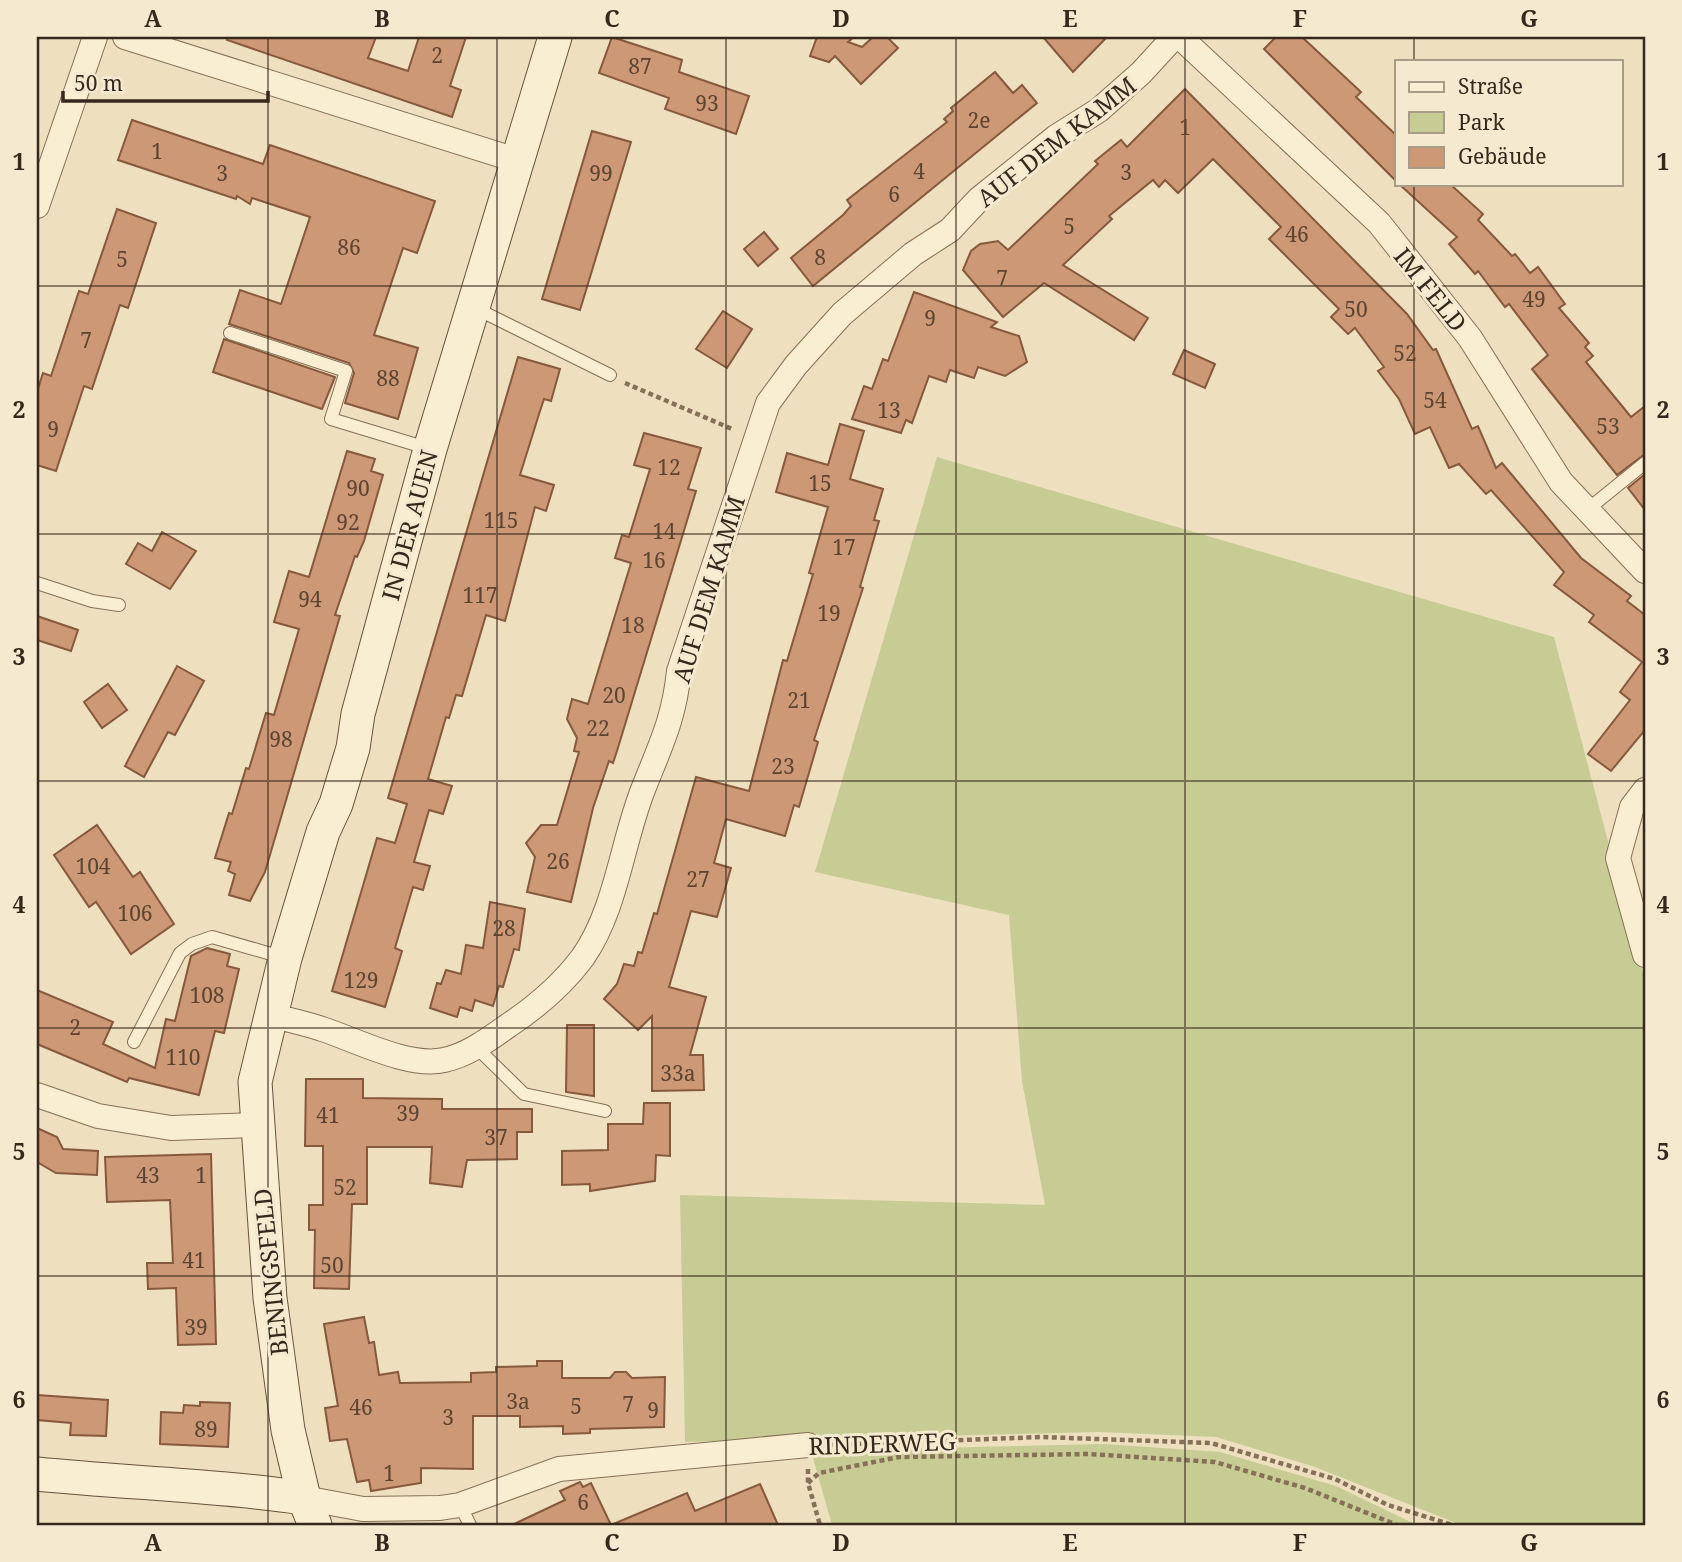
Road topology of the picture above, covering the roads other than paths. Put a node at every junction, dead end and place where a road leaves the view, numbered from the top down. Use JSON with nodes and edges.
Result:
{"nodes":[{"id":1,"x":95,"y":37,"type":"edge"},
{"id":2,"x":125,"y":37,"type":"edge"},
{"id":3,"x":555,"y":37,"type":"edge"},
{"id":4,"x":1177,"y":37,"type":"edge"},
{"id":5,"x":516,"y":160,"type":"junction"},
{"id":6,"x":37,"y":206,"type":"edge"},
{"id":7,"x":473,"y":307,"type":"junction"},
{"id":8,"x":230,"y":333,"type":"dead end"},
{"id":9,"x":610,"y":375,"type":"road end"},
{"id":10,"x":430,"y":449,"type":"junction"},
{"id":11,"x":1645,"y":463,"type":"edge"},
{"id":12,"x":1587,"y":510,"type":"junction"},
{"id":13,"x":1645,"y":571,"type":"edge"},
{"id":14,"x":37,"y":583,"type":"edge"},
{"id":15,"x":119,"y":606,"type":"dead end"},
{"id":16,"x":1645,"y":790,"type":"edge"},
{"id":17,"x":1645,"y":956,"type":"edge"},
{"id":18,"x":285,"y":958,"type":"junction"},
{"id":19,"x":271,"y":1015,"type":"junction"},
{"id":20,"x":134,"y":1042,"type":"dead end"},
{"id":21,"x":477,"y":1048,"type":"junction"},
{"id":22,"x":37,"y":1095,"type":"edge"},
{"id":23,"x":605,"y":1111,"type":"dead end"},
{"id":24,"x":257,"y":1125,"type":"junction"},
{"id":25,"x":808,"y":1445,"type":"road end"},
{"id":26,"x":37,"y":1474,"type":"edge"},
{"id":27,"x":310,"y":1512,"type":"edge"},
{"id":28,"x":465,"y":1515,"type":"edge"}],
"edges":[{"from":1,"to":6,"type":"street"},
{"from":2,"to":5,"type":"street"},
{"from":3,"to":5,"type":"street","name":"IN DER AUEN"},
{"from":4,"to":12,"type":"street","name":"IM FELD"},
{"from":4,"to":21,"type":"street","name":"AUF DEM KAMM"},
{"from":5,"to":7,"type":"street","name":"IN DER AUEN"},
{"from":7,"to":9,"type":"lane"},
{"from":7,"to":10,"type":"street","name":"IN DER AUEN"},
{"from":8,"to":10,"type":"lane"},
{"from":10,"to":18,"type":"street","name":"IN DER AUEN"},
{"from":11,"to":12,"type":"lane"},
{"from":12,"to":13,"type":"street","name":"IM FELD"},
{"from":14,"to":15,"type":"lane"},
{"from":16,"to":17,"type":"street"},
{"from":18,"to":19,"type":"street","name":"IN DER AUEN"},
{"from":18,"to":20,"type":"lane"},
{"from":19,"to":21,"type":"street","name":"AUF DEM KAMM"},
{"from":19,"to":24,"type":"street","name":"BENINGSFELD"},
{"from":21,"to":23,"type":"lane"},
{"from":22,"to":24,"type":"street"},
{"from":24,"to":27,"type":"street","name":"BENINGSFELD"},
{"from":25,"to":28,"type":"street","name":"RINDERWEG"},
{"from":26,"to":27,"type":"street"},
{"from":27,"to":28,"type":"street","name":"RINDERWEG"}]}
